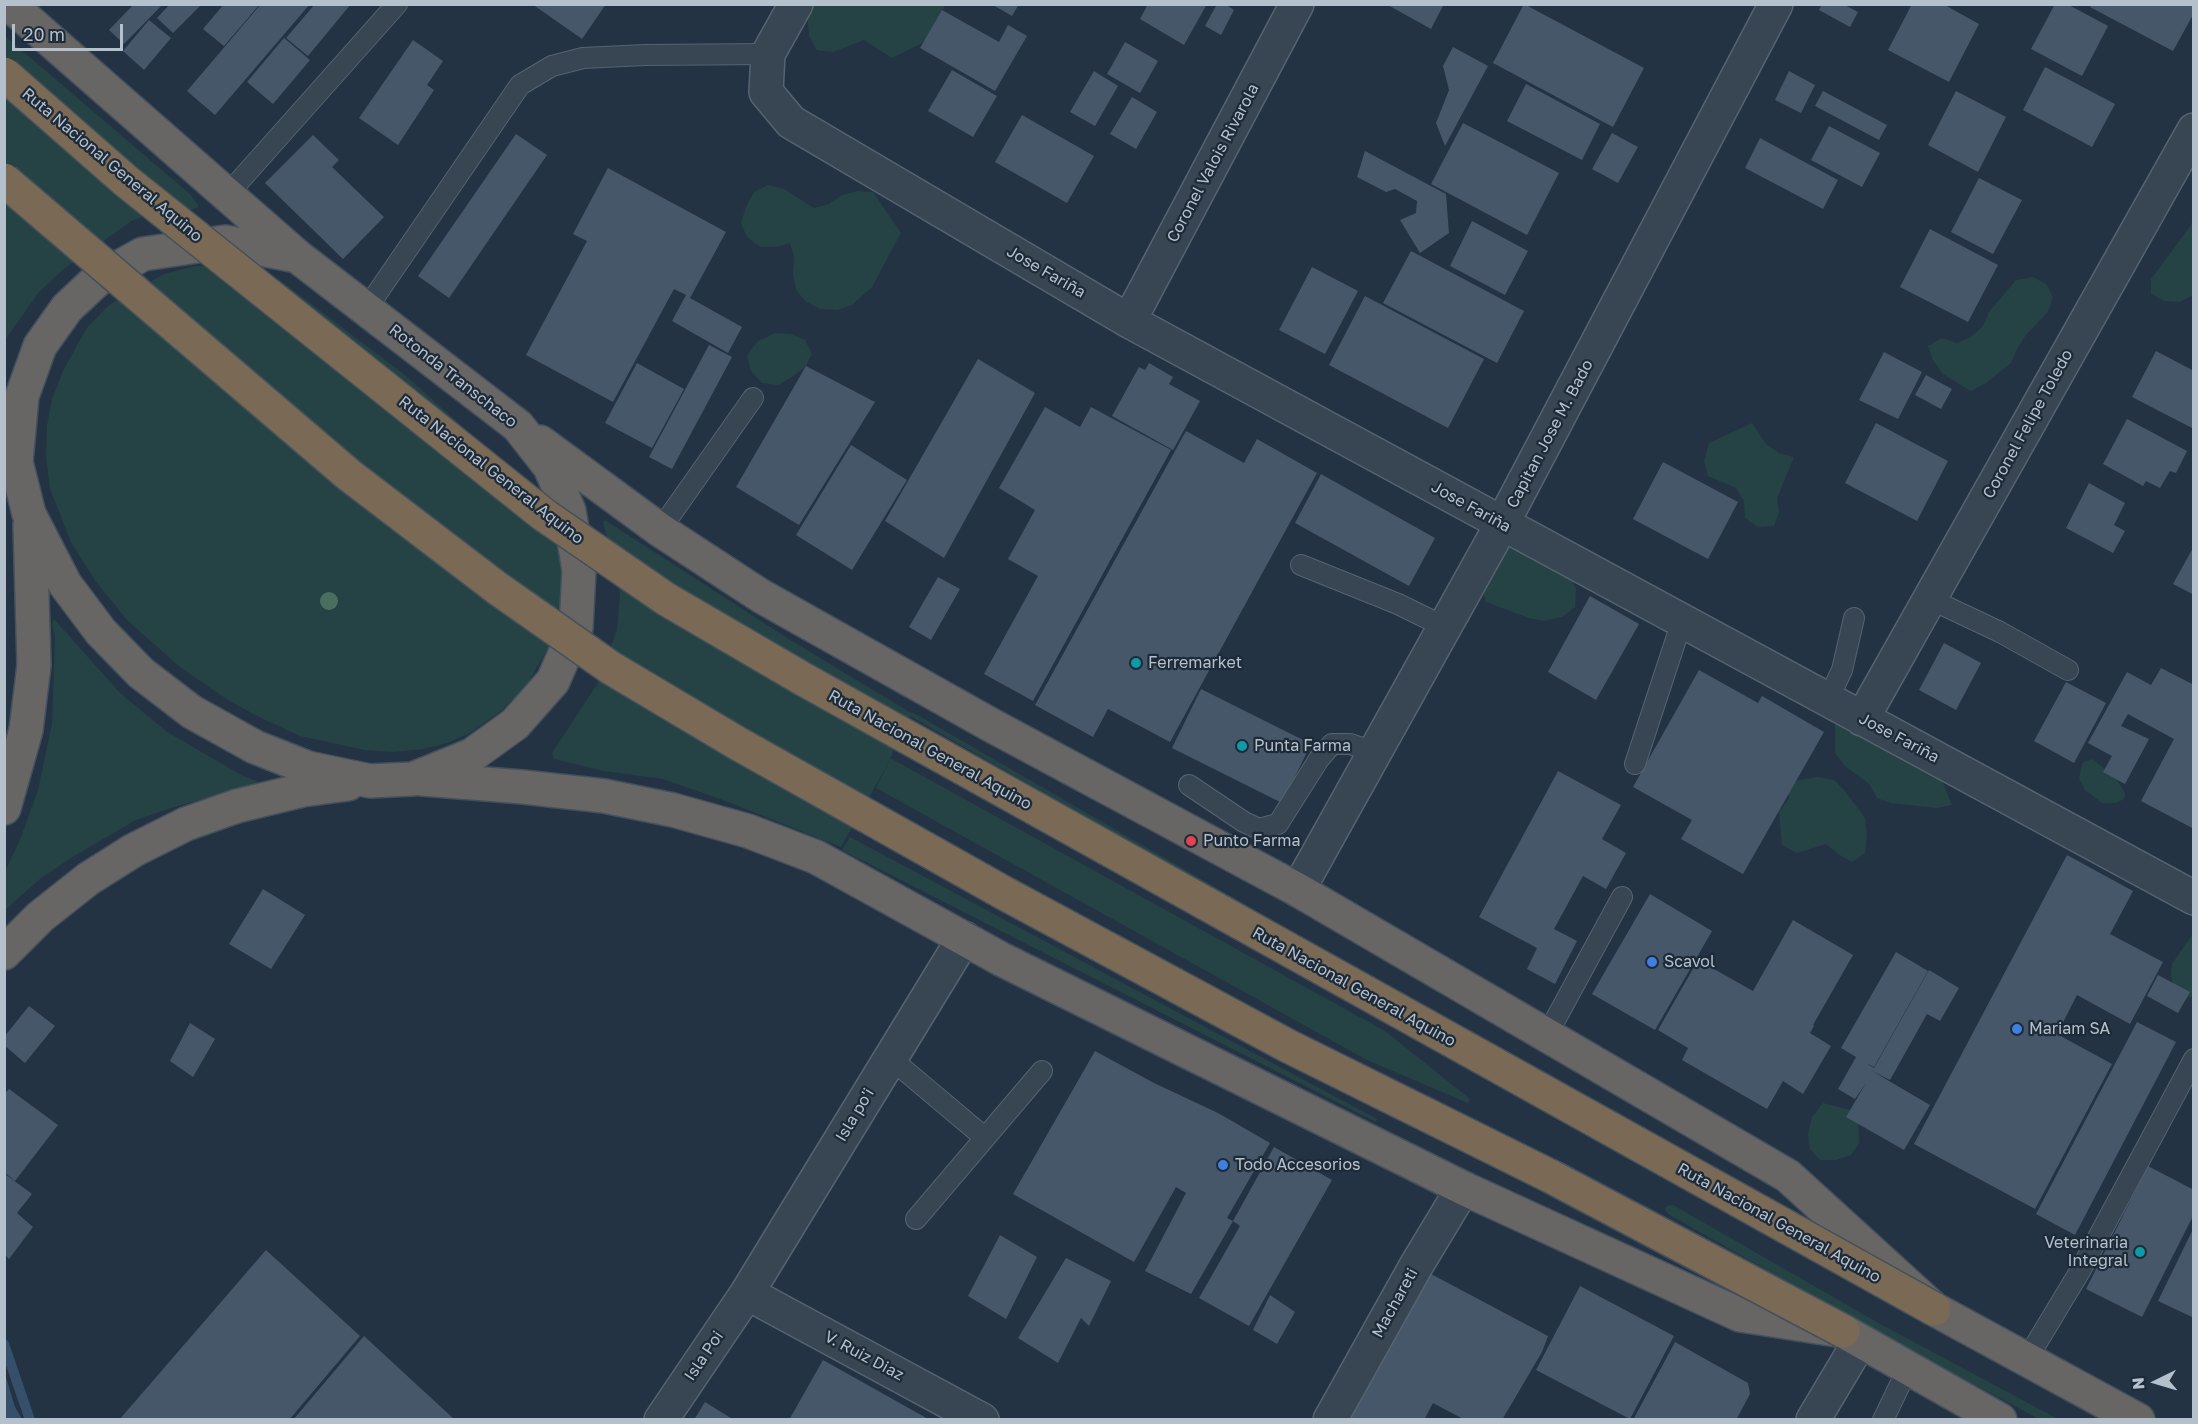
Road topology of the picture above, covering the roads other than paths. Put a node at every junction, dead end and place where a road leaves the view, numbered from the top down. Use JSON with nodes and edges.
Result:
{"nodes":[{"id":1,"x":9,"y":4,"type":"edge"},
{"id":2,"x":397,"y":4,"type":"edge"},
{"id":3,"x":796,"y":4,"type":"edge"},
{"id":4,"x":1297,"y":4,"type":"edge"},
{"id":5,"x":1776,"y":4,"type":"edge"},
{"id":6,"x":768,"y":54,"type":"junction"},
{"id":7,"x":4,"y":74,"type":"edge"},
{"id":8,"x":2193,"y":130,"type":"edge"},
{"id":9,"x":4,"y":180,"type":"edge"},
{"id":10,"x":227,"y":195,"type":"junction"},
{"id":11,"x":297,"y":256,"type":"junction"},
{"id":12,"x":367,"y":308,"type":"junction"},
{"id":13,"x":1129,"y":321,"type":"junction"},
{"id":14,"x":753,"y":398,"type":"dead end"},
{"id":15,"x":518,"y":426,"type":"junction"},
{"id":16,"x":9,"y":451,"type":"edge"},
{"id":17,"x":29,"y":514,"type":"junction"},
{"id":18,"x":1502,"y":524,"type":"junction"},
{"id":19,"x":660,"y":530,"type":"junction"},
{"id":20,"x":1301,"y":565,"type":"dead end"},
{"id":21,"x":1930,"y":599,"type":"junction"},
{"id":22,"x":1854,"y":618,"type":"dead end"},
{"id":23,"x":1682,"y":621,"type":"junction"},
{"id":24,"x":1445,"y":627,"type":"junction"},
{"id":25,"x":2068,"y":669,"type":"dead end"},
{"id":26,"x":1828,"y":700,"type":"junction"},
{"id":27,"x":1862,"y":718,"type":"junction"},
{"id":28,"x":1374,"y":752,"type":"junction"},
{"id":29,"x":1635,"y":764,"type":"dead end"},
{"id":30,"x":413,"y":779,"type":"junction"},
{"id":31,"x":370,"y":781,"type":"junction"},
{"id":32,"x":1190,"y":785,"type":"dead end"},
{"id":33,"x":4,"y":808,"type":"edge"},
{"id":34,"x":1244,"y":822,"type":"junction"},
{"id":35,"x":1228,"y":852,"type":"junction"},
{"id":36,"x":1298,"y":890,"type":"junction"},
{"id":37,"x":1622,"y":897,"type":"dead end"},
{"id":38,"x":2193,"y":898,"type":"edge"},
{"id":39,"x":964,"y":938,"type":"junction"},
{"id":40,"x":4,"y":953,"type":"edge"},
{"id":41,"x":1547,"y":1035,"type":"junction"},
{"id":42,"x":890,"y":1058,"type":"junction"},
{"id":43,"x":2193,"y":1059,"type":"edge"},
{"id":44,"x":1042,"y":1071,"type":"dead end"},
{"id":45,"x":984,"y":1137,"type":"junction"},
{"id":46,"x":1463,"y":1188,"type":"junction"},
{"id":47,"x":916,"y":1219,"type":"dead end"},
{"id":48,"x":747,"y":1293,"type":"junction"},
{"id":49,"x":1934,"y":1310,"type":"junction"},
{"id":50,"x":1852,"y":1336,"type":"junction"},
{"id":51,"x":2028,"y":1359,"type":"junction"},
{"id":52,"x":1908,"y":1368,"type":"junction"},
{"id":53,"x":661,"y":1419,"type":"edge"},
{"id":54,"x":982,"y":1419,"type":"edge"},
{"id":55,"x":1330,"y":1419,"type":"edge"},
{"id":56,"x":1813,"y":1419,"type":"edge"},
{"id":57,"x":1883,"y":1419,"type":"edge"},
{"id":58,"x":2000,"y":1419,"type":"edge"},
{"id":59,"x":2138,"y":1419,"type":"edge"}],
"edges":[{"from":1,"to":10,"type":"highway"},
{"from":2,"to":10,"type":"lane"},
{"from":3,"to":6,"type":"street"},
{"from":4,"to":13,"type":"street","name":"Coronel Valois Rivarola"},
{"from":5,"to":18,"type":"street","name":"Capitan Jose M. Bado"},
{"from":6,"to":12,"type":"lane"},
{"from":6,"to":13,"type":"street","name":"Jose Fariña"},
{"from":7,"to":49,"type":"highway","name":"Ruta Nacional General Aquino","bridge":true},
{"from":8,"to":21,"type":"street","name":"Coronel Felipe Toledo"},
{"from":9,"to":50,"type":"highway","bridge":true},
{"from":10,"to":11,"type":"highway"},
{"from":11,"to":12,"type":"highway","name":"Rotonda Transchaco"},
{"from":11,"to":16,"type":"highway","name":"Rotonda Transchaco"},
{"from":12,"to":15,"type":"highway","name":"Rotonda Transchaco"},
{"from":13,"to":18,"type":"street","name":"Jose Fariña"},
{"from":14,"to":19,"type":"lane"},
{"from":15,"to":19,"type":"highway","name":"Ruta Nacional General Aquino"},
{"from":15,"to":30,"type":"highway","name":"Rotonda Transchaco"},
{"from":16,"to":17,"type":"highway","name":"Rotonda Transchaco"},
{"from":17,"to":31,"type":"highway","name":"Rotonda Transchaco"},
{"from":17,"to":33,"type":"highway"},
{"from":18,"to":23,"type":"street","name":"Jose Fariña"},
{"from":18,"to":24,"type":"street","name":"Capitan Jose M. Bado"},
{"from":19,"to":35,"type":"highway","name":"Ruta Nacional General Aquino"},
{"from":20,"to":24,"type":"lane"},
{"from":21,"to":25,"type":"lane"},
{"from":21,"to":27,"type":"street","name":"Coronel Felipe Toledo"},
{"from":22,"to":26,"type":"lane"},
{"from":23,"to":26,"type":"street","name":"Jose Fariña"},
{"from":23,"to":29,"type":"lane"},
{"from":24,"to":28,"type":"street","name":"Capitan Jose M. Bado"},
{"from":26,"to":27,"type":"street","name":"Jose Fariña"},
{"from":27,"to":38,"type":"street","name":"Jose Fariña"},
{"from":28,"to":34,"type":"lane"},
{"from":28,"to":36,"type":"street","name":"Capitan Jose M. Bado"},
{"from":30,"to":31,"type":"highway","name":"Rotonda Transchaco"},
{"from":30,"to":39,"type":"highway"},
{"from":31,"to":40,"type":"highway"},
{"from":32,"to":34,"type":"lane"},
{"from":34,"to":35,"type":"lane"},
{"from":35,"to":36,"type":"highway","name":"Ruta Nacional General Aquino"},
{"from":36,"to":41,"type":"highway","name":"Ruta Nacional General Aquino"},
{"from":37,"to":41,"type":"lane"},
{"from":39,"to":42,"type":"street","name":"Isla po'i"},
{"from":39,"to":46,"type":"highway"},
{"from":41,"to":49,"type":"highway","name":"Ruta Nacional General Aquino"},
{"from":42,"to":45,"type":"lane"},
{"from":42,"to":48,"type":"street","name":"Isla po'i"},
{"from":43,"to":51,"type":"lane"},
{"from":44,"to":45,"type":"lane"},
{"from":45,"to":47,"type":"lane"},
{"from":46,"to":50,"type":"highway"},
{"from":46,"to":55,"type":"street","name":"Machareti"},
{"from":48,"to":53,"type":"street","name":"Isla Poi"},
{"from":48,"to":54,"type":"street","name":"V. Ruiz Diaz"},
{"from":49,"to":51,"type":"highway","name":"Ruta Nacional General Aquino"},
{"from":50,"to":52,"type":"highway"},
{"from":50,"to":56,"type":"street"},
{"from":51,"to":59,"type":"highway","name":"Ruta Nacional General Aquino"},
{"from":52,"to":57,"type":"lane"},
{"from":52,"to":58,"type":"highway"}]}
